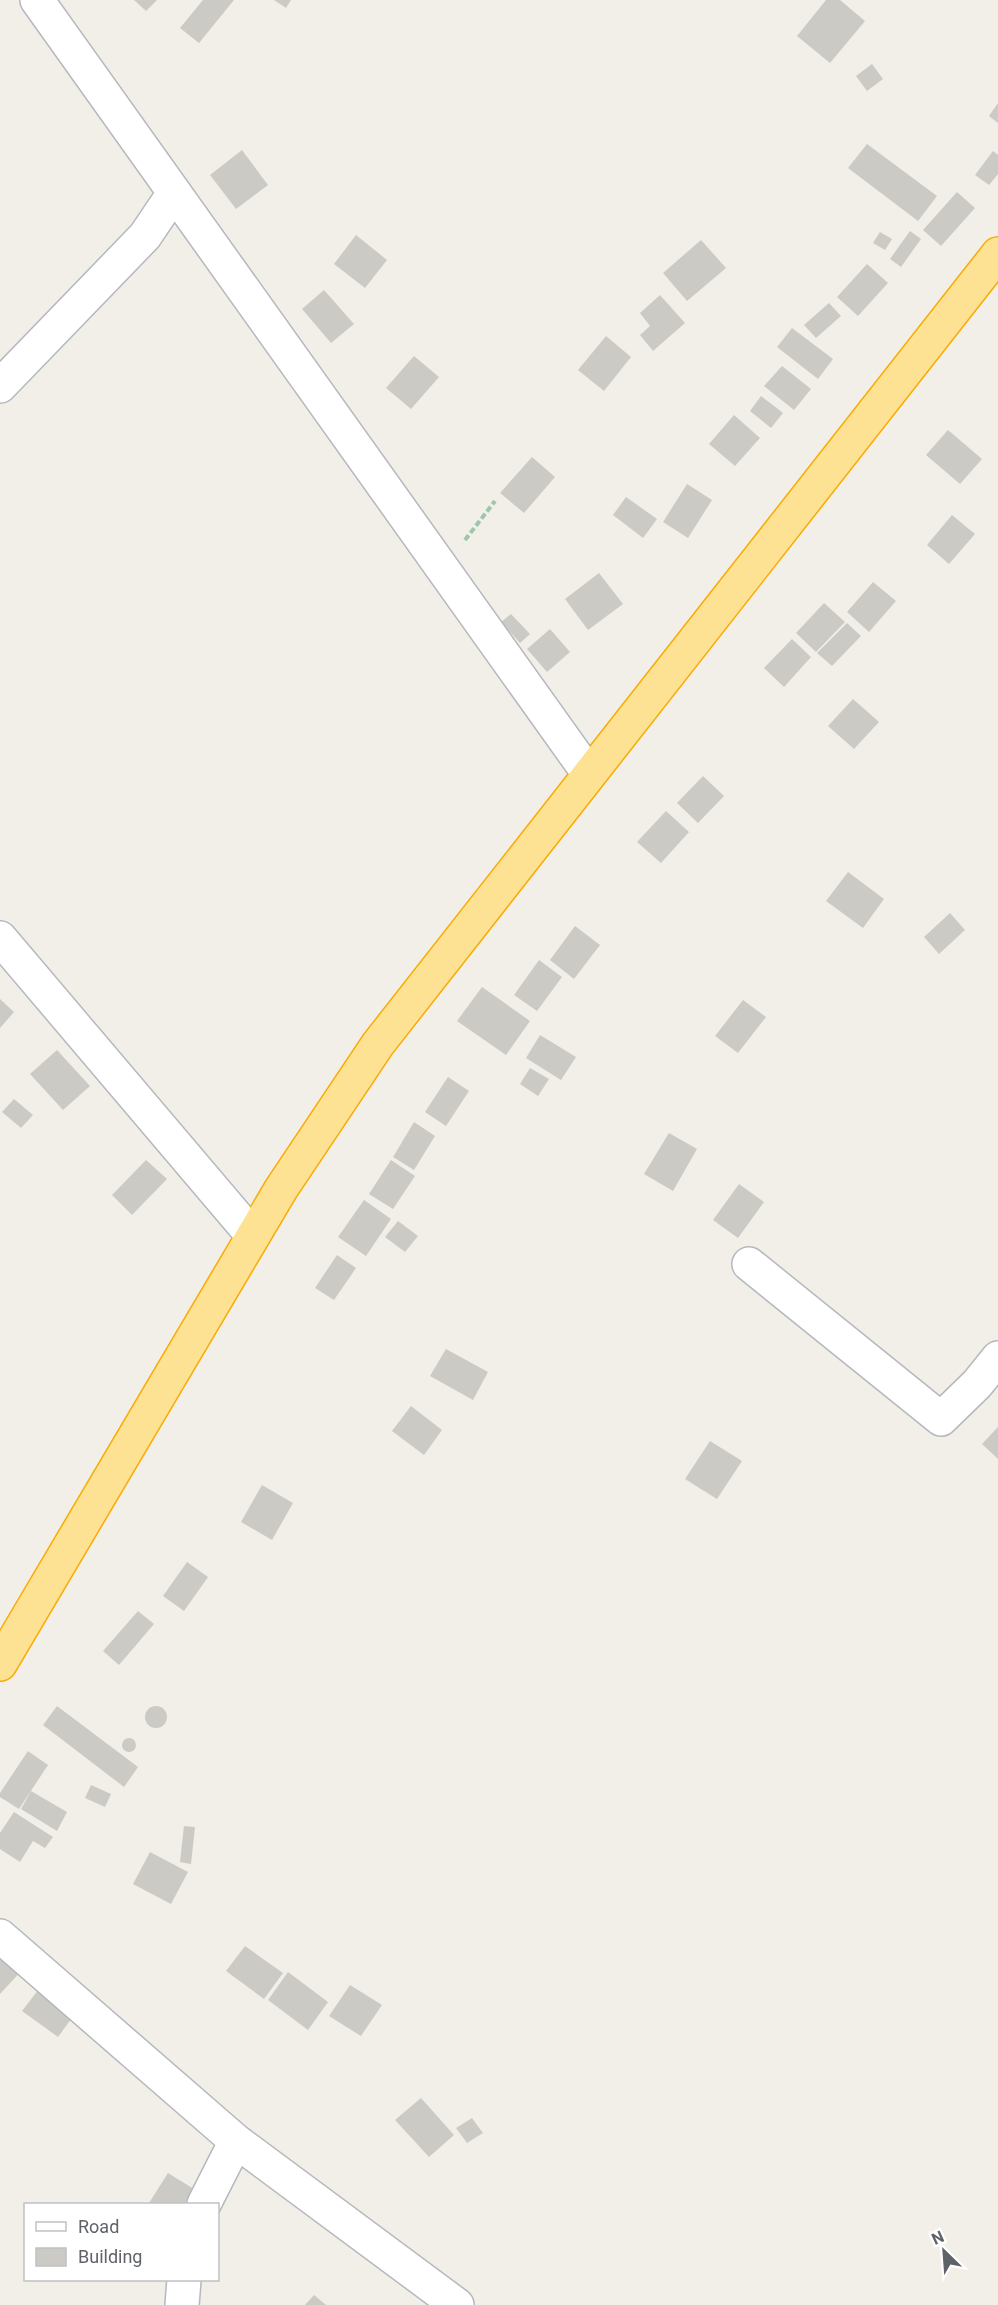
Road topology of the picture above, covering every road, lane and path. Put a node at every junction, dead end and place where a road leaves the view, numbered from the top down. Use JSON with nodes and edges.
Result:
{"nodes":[{"id":1,"x":37,"y":0,"type":"edge"},
{"id":2,"x":174,"y":193,"type":"junction"},
{"id":3,"x":998,"y":254,"type":"edge"},
{"id":4,"x":0,"y":386,"type":"edge"},
{"id":5,"x":495,"y":501,"type":"dead end"},
{"id":6,"x":443,"y":569,"type":"junction"},
{"id":7,"x":589,"y":774,"type":"junction"},
{"id":8,"x":0,"y":938,"type":"edge"},
{"id":9,"x":254,"y":1236,"type":"junction"},
{"id":10,"x":749,"y":1264,"type":"dead end"},
{"id":11,"x":998,"y":1358,"type":"edge"},
{"id":12,"x":0,"y":1664,"type":"edge"},
{"id":13,"x":0,"y":1936,"type":"edge"},
{"id":14,"x":236,"y":2141,"type":"junction"},
{"id":15,"x":205,"y":2203,"type":"edge"},
{"id":16,"x":184,"y":2281,"type":"edge"},
{"id":17,"x":182,"y":2305,"type":"edge"},
{"id":18,"x":457,"y":2305,"type":"edge"}],
"edges":[{"from":1,"to":2,"type":"street"},
{"from":2,"to":4,"type":"street"},
{"from":2,"to":6,"type":"street"},
{"from":3,"to":7,"type":"highway"},
{"from":5,"to":6,"type":"path"},
{"from":6,"to":7,"type":"street"},
{"from":7,"to":9,"type":"highway"},
{"from":8,"to":9,"type":"street"},
{"from":9,"to":12,"type":"highway"},
{"from":10,"to":11,"type":"street"},
{"from":13,"to":14,"type":"street"},
{"from":14,"to":15,"type":"street"},
{"from":14,"to":18,"type":"street"},
{"from":16,"to":17,"type":"street"}]}
